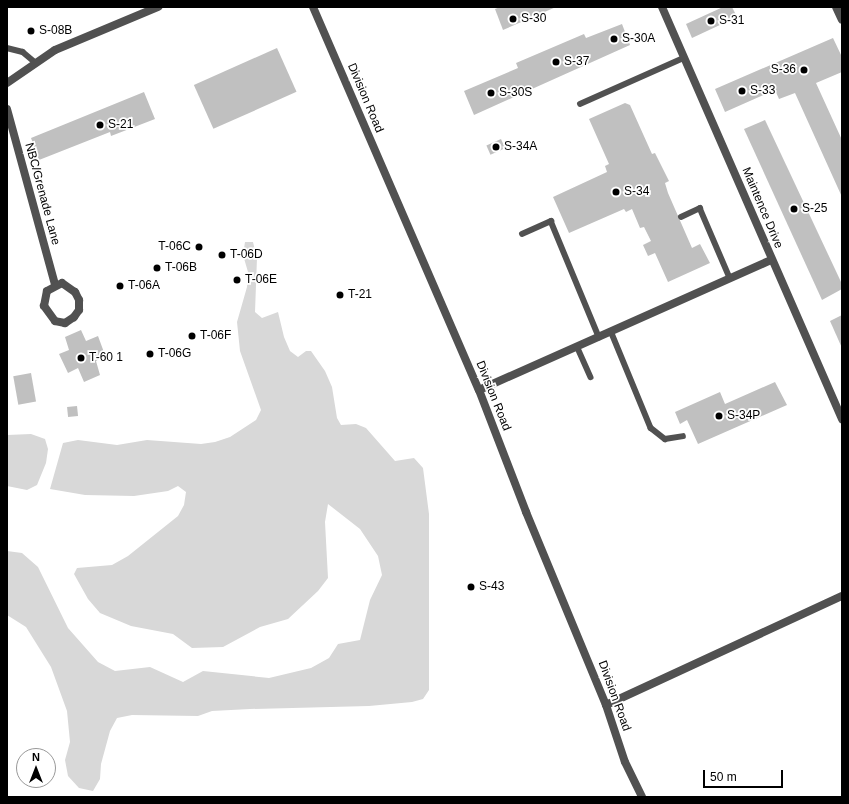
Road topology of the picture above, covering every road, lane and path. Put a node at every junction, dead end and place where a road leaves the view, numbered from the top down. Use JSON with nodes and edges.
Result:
{"nodes":[{"id":1,"x":158,"y":7,"type":"edge"},
{"id":2,"x":313,"y":7,"type":"edge"},
{"id":3,"x":662,"y":7,"type":"edge"},
{"id":4,"x":836,"y":7,"type":"edge"},
{"id":5,"x":842,"y":20,"type":"edge"},
{"id":6,"x":7,"y":48,"type":"edge"},
{"id":7,"x":684,"y":58,"type":"junction"},
{"id":8,"x":36,"y":63,"type":"junction"},
{"id":9,"x":7,"y":83,"type":"edge"},
{"id":10,"x":580,"y":104,"type":"dead end"},
{"id":11,"x":7,"y":109,"type":"edge"},
{"id":12,"x":681,"y":217,"type":"dead end"},
{"id":13,"x":522,"y":234,"type":"dead end"},
{"id":14,"x":771,"y":260,"type":"junction"},
{"id":15,"x":730,"y":278,"type":"junction"},
{"id":16,"x":55,"y":284,"type":"junction"},
{"id":17,"x":612,"y":331,"type":"junction"},
{"id":18,"x":599,"y":337,"type":"junction"},
{"id":19,"x":577,"y":346,"type":"junction"},
{"id":20,"x":591,"y":377,"type":"dead end"},
{"id":21,"x":479,"y":390,"type":"junction"},
{"id":22,"x":842,"y":419,"type":"edge"},
{"id":23,"x":683,"y":436,"type":"dead end"},
{"id":24,"x":842,"y":596,"type":"edge"},
{"id":25,"x":606,"y":705,"type":"junction"},
{"id":26,"x":642,"y":797,"type":"edge"}],
"edges":[{"from":1,"to":8,"type":"street"},
{"from":2,"to":21,"type":"street","name":"Division Road"},
{"from":3,"to":7,"type":"street","name":"Maintence Drive"},
{"from":4,"to":5,"type":"street"},
{"from":6,"to":8,"type":"lane"},
{"from":7,"to":10,"type":"lane"},
{"from":7,"to":14,"type":"street","name":"Maintence Drive"},
{"from":8,"to":9,"type":"street"},
{"from":11,"to":16,"type":"street","name":"NBC/Grenade Lane"},
{"from":12,"to":15,"type":"lane"},
{"from":13,"to":18,"type":"lane"},
{"from":14,"to":15,"type":"street"},
{"from":14,"to":22,"type":"street","name":"Maintence Drive"},
{"from":15,"to":17,"type":"street"},
{"from":16,"to":16,"type":"street"},
{"from":17,"to":18,"type":"street"},
{"from":17,"to":23,"type":"lane"},
{"from":18,"to":19,"type":"street"},
{"from":19,"to":20,"type":"lane"},
{"from":19,"to":21,"type":"street"},
{"from":21,"to":25,"type":"street","name":"Division Road"},
{"from":24,"to":25,"type":"street"},
{"from":25,"to":26,"type":"street","name":"Division Road"}]}
